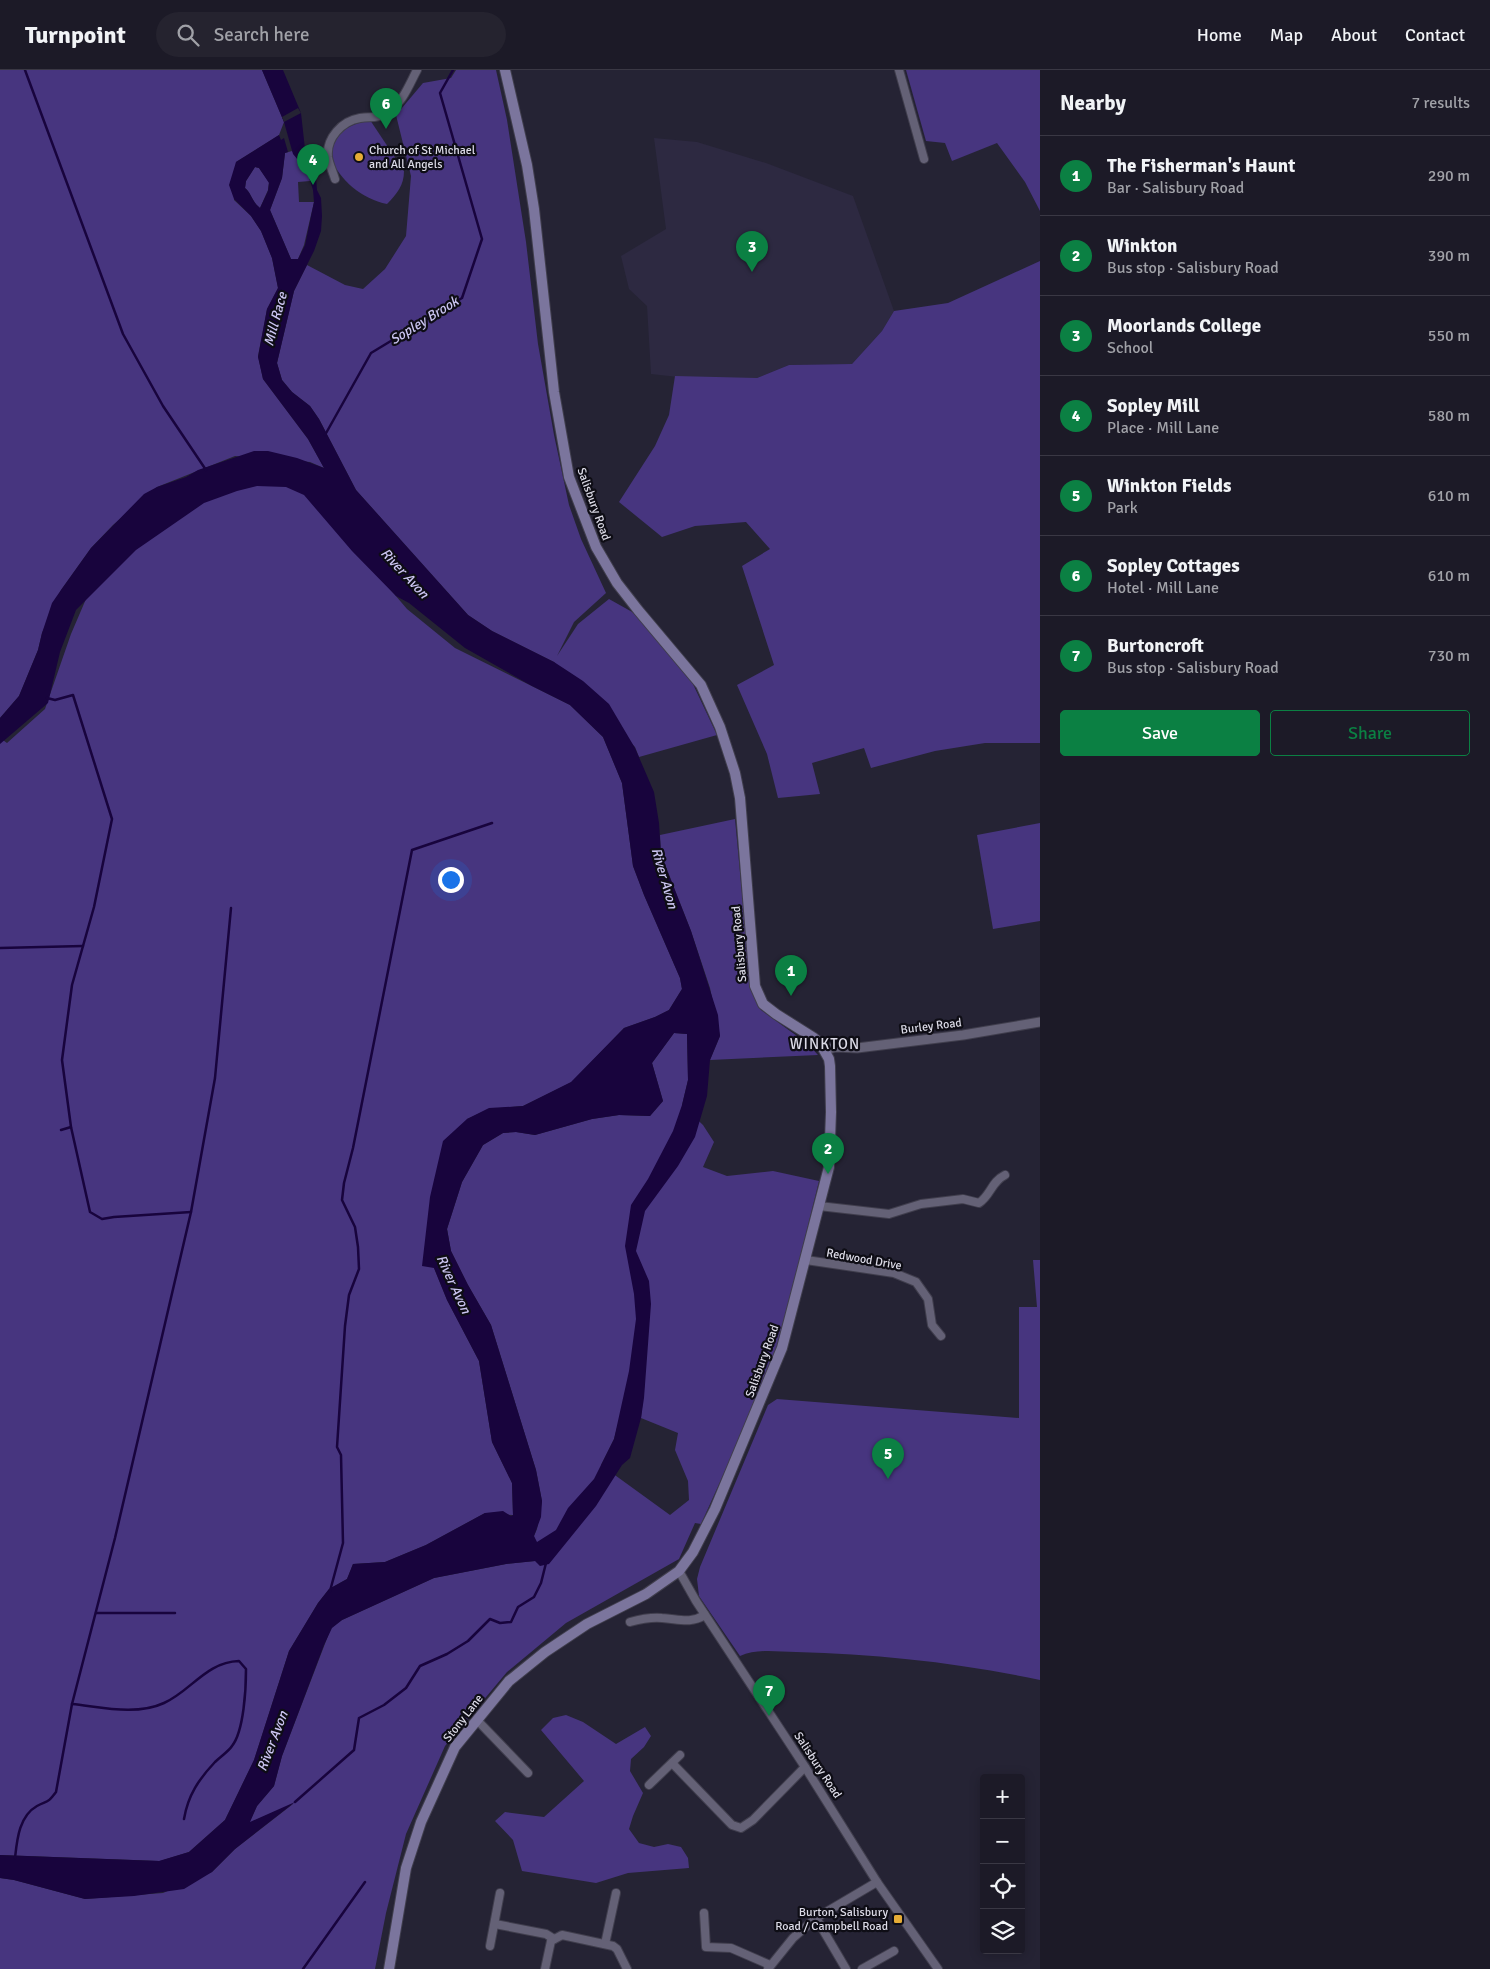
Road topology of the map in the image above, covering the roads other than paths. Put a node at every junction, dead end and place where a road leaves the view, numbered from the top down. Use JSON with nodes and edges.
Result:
{"nodes":[{"id":1,"x":417,"y":70,"type":"edge"},
{"id":2,"x":505,"y":70,"type":"edge"},
{"id":3,"x":899,"y":70,"type":"edge"},
{"id":4,"x":924,"y":159,"type":"dead end"},
{"id":5,"x":334,"y":179,"type":"dead end"},
{"id":6,"x":1040,"y":1022,"type":"edge"},
{"id":7,"x":825,"y":1050,"type":"junction"},
{"id":8,"x":1005,"y":1175,"type":"dead end"},
{"id":9,"x":819,"y":1206,"type":"junction"},
{"id":10,"x":806,"y":1260,"type":"junction"},
{"id":11,"x":941,"y":1336,"type":"dead end"},
{"id":12,"x":679,"y":1571,"type":"junction"},
{"id":13,"x":705,"y":1615,"type":"junction"},
{"id":14,"x":630,"y":1622,"type":"dead end"},
{"id":15,"x":477,"y":1720,"type":"junction"},
{"id":16,"x":680,"y":1755,"type":"dead end"},
{"id":17,"x":672,"y":1763,"type":"junction"},
{"id":18,"x":805,"y":1766,"type":"junction"},
{"id":19,"x":528,"y":1773,"type":"dead end"},
{"id":20,"x":649,"y":1785,"type":"dead end"},
{"id":21,"x":877,"y":1882,"type":"junction"},
{"id":22,"x":616,"y":1892,"type":"dead end"},
{"id":23,"x":500,"y":1893,"type":"dead end"},
{"id":24,"x":704,"y":1913,"type":"dead end"},
{"id":25,"x":816,"y":1918,"type":"junction"},
{"id":26,"x":495,"y":1924,"type":"junction"},
{"id":27,"x":554,"y":1939,"type":"junction"},
{"id":28,"x":605,"y":1944,"type":"junction"},
{"id":29,"x":490,"y":1946,"type":"dead end"},
{"id":30,"x":894,"y":1951,"type":"dead end"},
{"id":31,"x":769,"y":1967,"type":"edge"},
{"id":32,"x":389,"y":1969,"type":"edge"},
{"id":33,"x":545,"y":1969,"type":"edge"},
{"id":34,"x":628,"y":1969,"type":"edge"},
{"id":35,"x":846,"y":1969,"type":"edge"},
{"id":36,"x":862,"y":1969,"type":"edge"},
{"id":37,"x":938,"y":1969,"type":"edge"}],
"edges":[{"from":1,"to":5,"type":"street"},
{"from":2,"to":7,"type":"main road","name":"Salisbury Road"},
{"from":3,"to":4,"type":"street"},
{"from":6,"to":7,"type":"street","name":"Burley Road"},
{"from":7,"to":9,"type":"main road","name":"Salisbury Road"},
{"from":8,"to":9,"type":"street"},
{"from":9,"to":10,"type":"main road","name":"Salisbury Road"},
{"from":10,"to":11,"type":"street","name":"Redwood Drive"},
{"from":10,"to":12,"type":"main road","name":"Salisbury Road"},
{"from":12,"to":13,"type":"street","name":"Salisbury Road"},
{"from":12,"to":15,"type":"main road","name":"Stony Lane"},
{"from":13,"to":14,"type":"street"},
{"from":13,"to":18,"type":"street","name":"Salisbury Road"},
{"from":15,"to":19,"type":"street"},
{"from":15,"to":32,"type":"main road","name":"Stony Lane"},
{"from":16,"to":17,"type":"street"},
{"from":17,"to":18,"type":"street"},
{"from":17,"to":20,"type":"street"},
{"from":18,"to":21,"type":"street","name":"Salisbury Road"},
{"from":21,"to":25,"type":"street"},
{"from":21,"to":37,"type":"street","name":"Salisbury Road"},
{"from":22,"to":28,"type":"street"},
{"from":23,"to":26,"type":"street"},
{"from":24,"to":31,"type":"street"},
{"from":25,"to":31,"type":"street"},
{"from":25,"to":35,"type":"street"},
{"from":26,"to":27,"type":"street"},
{"from":26,"to":29,"type":"street"},
{"from":27,"to":28,"type":"street"},
{"from":27,"to":33,"type":"street"},
{"from":28,"to":34,"type":"street"},
{"from":30,"to":36,"type":"street"}]}
